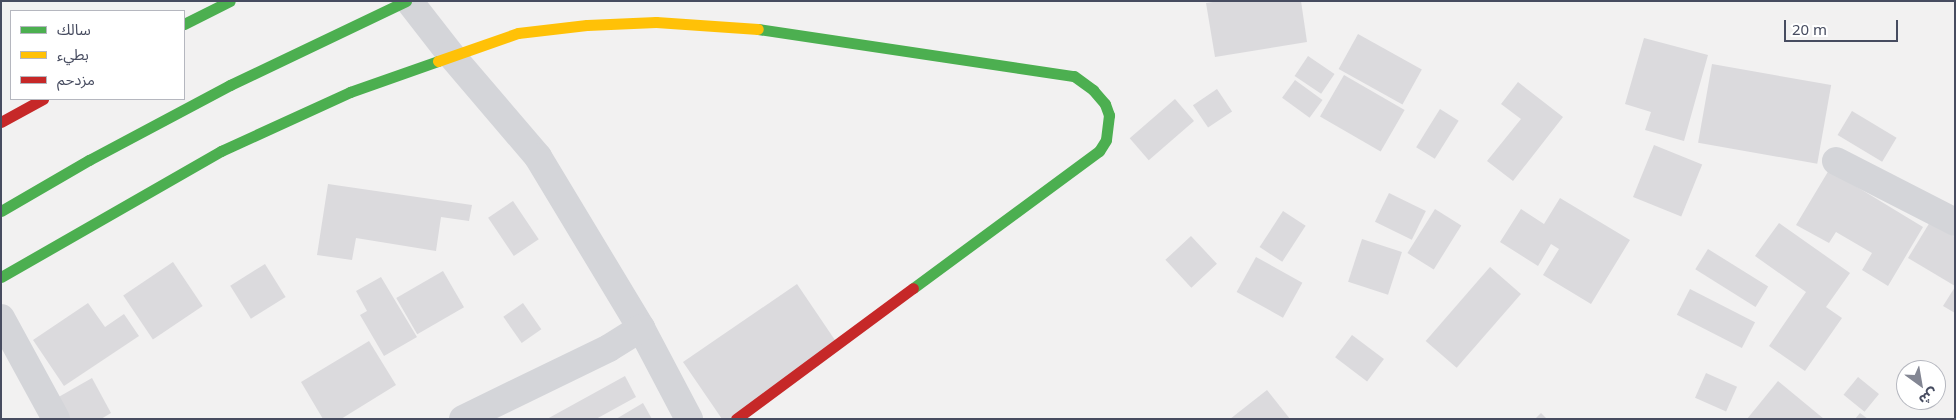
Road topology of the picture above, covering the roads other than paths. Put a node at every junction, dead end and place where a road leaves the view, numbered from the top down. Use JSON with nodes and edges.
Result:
{"nodes":[{"id":1,"x":230,"y":1,"type":"edge"},
{"id":2,"x":408,"y":1,"type":"edge"},
{"id":3,"x":185,"y":24,"type":"edge"},
{"id":4,"x":451,"y":55,"type":"junction"},
{"id":5,"x":41,"y":100,"type":"edge"},
{"id":6,"x":1,"y":122,"type":"edge"},
{"id":7,"x":1836,"y":161,"type":"dead end"},
{"id":8,"x":1,"y":211,"type":"edge"},
{"id":9,"x":1955,"y":222,"type":"edge"},
{"id":10,"x":1,"y":277,"type":"edge"},
{"id":11,"x":1,"y":318,"type":"edge"},
{"id":12,"x":642,"y":328,"type":"junction"},
{"id":13,"x":56,"y":419,"type":"edge"},
{"id":14,"x":463,"y":419,"type":"edge"},
{"id":15,"x":689,"y":419,"type":"edge"},
{"id":16,"x":736,"y":419,"type":"edge"}],
"edges":[{"from":1,"to":3,"type":"street"},
{"from":2,"to":4,"type":"street"},
{"from":2,"to":8,"type":"street"},
{"from":4,"to":10,"type":"street"},
{"from":4,"to":12,"type":"street"},
{"from":4,"to":16,"type":"street"},
{"from":5,"to":6,"type":"street"},
{"from":7,"to":9,"type":"street"},
{"from":11,"to":13,"type":"street"},
{"from":12,"to":14,"type":"street"},
{"from":12,"to":15,"type":"street"}]}
